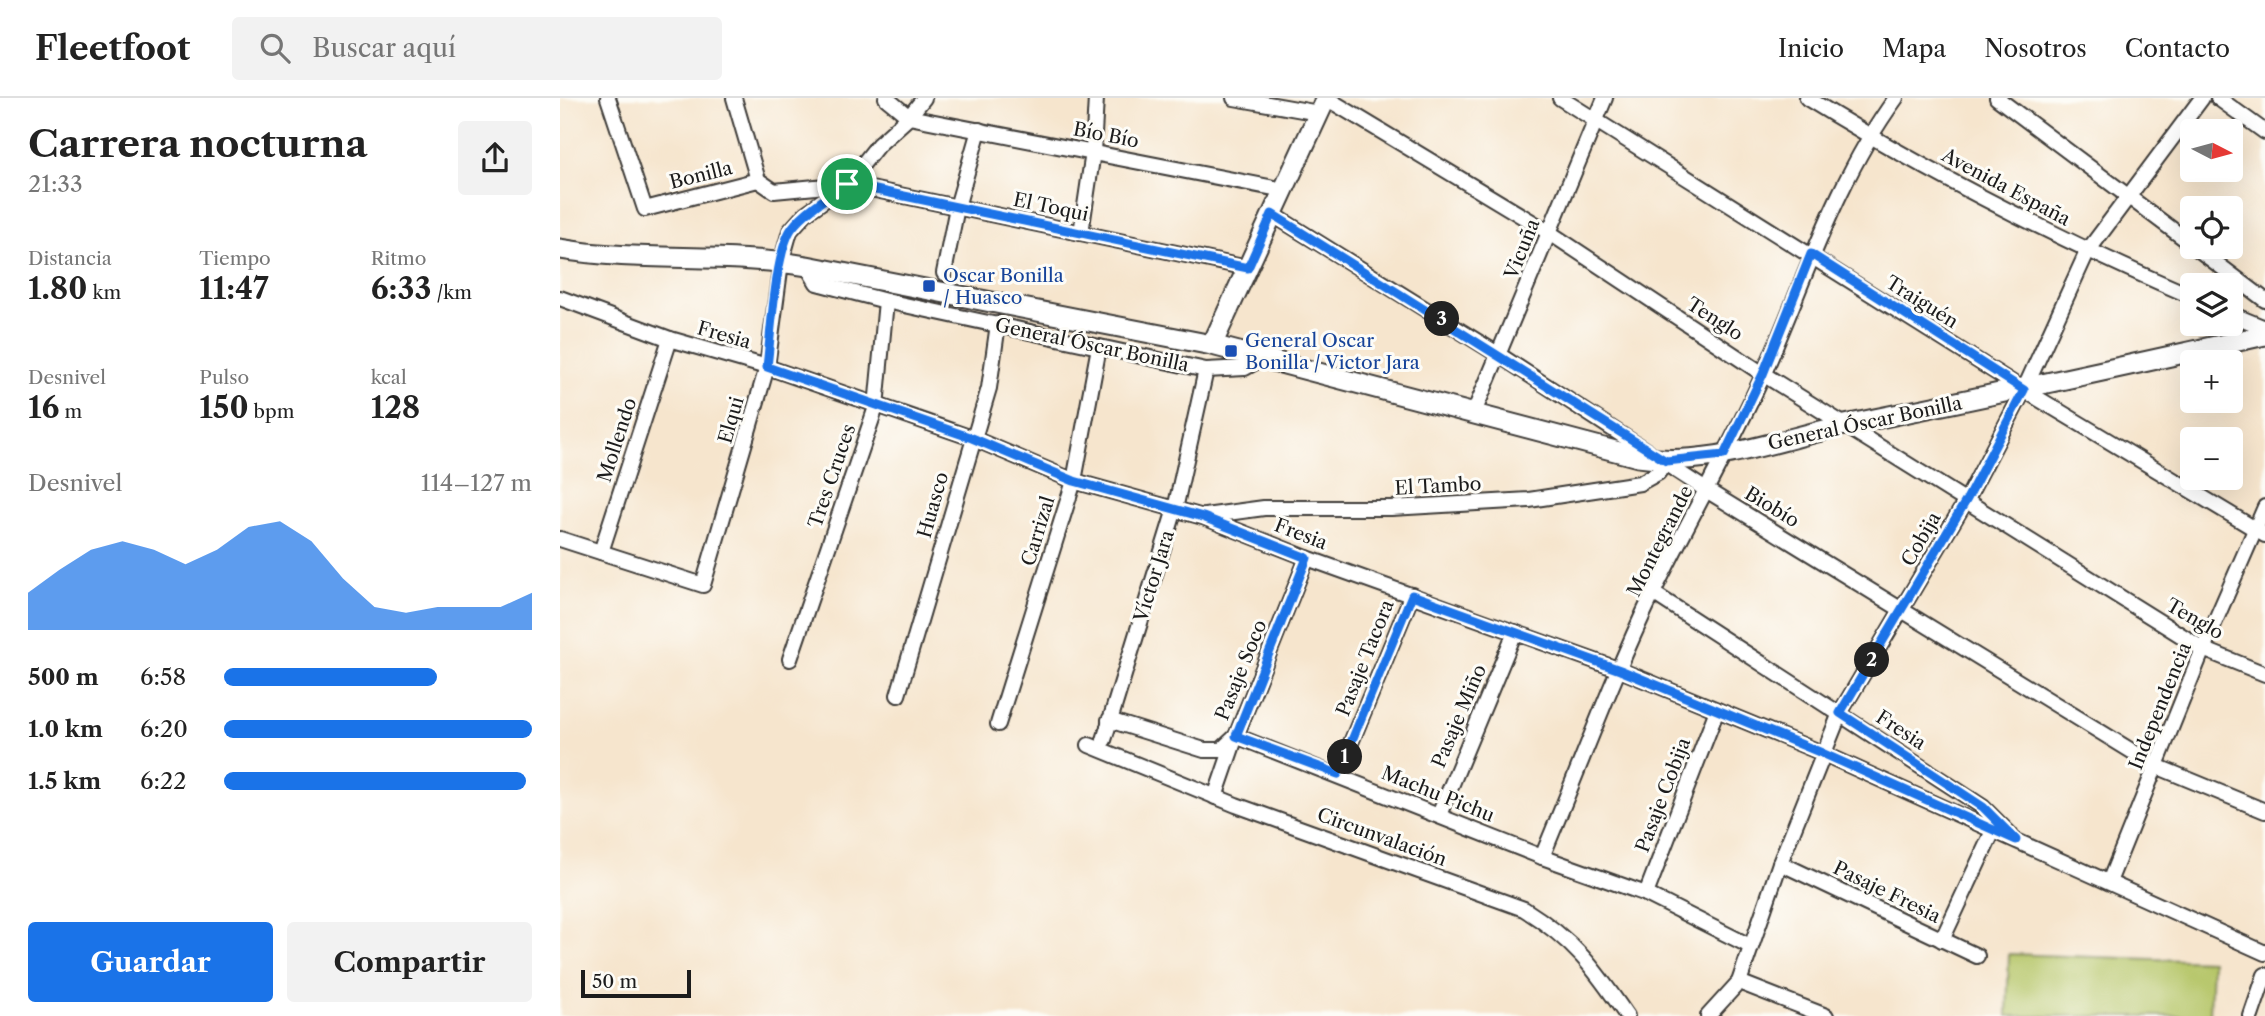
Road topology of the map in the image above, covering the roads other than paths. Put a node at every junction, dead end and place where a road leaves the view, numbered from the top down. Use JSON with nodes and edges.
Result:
{"nodes":[{"id":1,"x":608,"y":98,"type":"edge"},
{"id":2,"x":734,"y":98,"type":"edge"},
{"id":3,"x":886,"y":98,"type":"edge"},
{"id":4,"x":924,"y":98,"type":"edge"},
{"id":5,"x":1096,"y":98,"type":"edge"},
{"id":6,"x":1234,"y":98,"type":"edge"},
{"id":7,"x":1560,"y":98,"type":"edge"},
{"id":8,"x":1605,"y":98,"type":"edge"},
{"id":9,"x":1807,"y":98,"type":"edge"},
{"id":10,"x":1896,"y":98,"type":"edge"},
{"id":11,"x":1997,"y":98,"type":"edge"},
{"id":12,"x":2202,"y":98,"type":"edge"},
{"id":13,"x":2218,"y":98,"type":"edge"},
{"id":14,"x":1324,"y":103,"type":"edge"},
{"id":15,"x":909,"y":117,"type":"junction"},
{"id":16,"x":1595,"y":119,"type":"junction"},
{"id":17,"x":979,"y":130,"type":"junction"},
{"id":18,"x":2265,"y":132,"type":"edge"},
{"id":19,"x":1868,"y":136,"type":"junction"},
{"id":20,"x":1093,"y":152,"type":"junction"},
{"id":21,"x":758,"y":180,"type":"junction"},
{"id":22,"x":847,"y":184,"type":"junction"},
{"id":23,"x":1284,"y":190,"type":"junction"},
{"id":24,"x":2129,"y":196,"type":"junction"},
{"id":25,"x":957,"y":207,"type":"junction"},
{"id":26,"x":1272,"y":214,"type":"junction"},
{"id":27,"x":1081,"y":233,"type":"junction"},
{"id":28,"x":1550,"y":233,"type":"junction"},
{"id":29,"x":2180,"y":235,"type":"edge"},
{"id":30,"x":560,"y":249,"type":"edge"},
{"id":31,"x":2087,"y":252,"type":"junction"},
{"id":32,"x":1811,"y":254,"type":"junction"},
{"id":33,"x":560,"y":255,"type":"edge"},
{"id":34,"x":2211,"y":259,"type":"edge"},
{"id":35,"x":781,"y":263,"type":"junction"},
{"id":36,"x":807,"y":266,"type":"junction"},
{"id":37,"x":1248,"y":268,"type":"junction"},
{"id":38,"x":944,"y":273,"type":"dead end"},
{"id":39,"x":2180,"y":291,"type":"edge"},
{"id":40,"x":560,"y":298,"type":"edge"},
{"id":41,"x":2265,"y":300,"type":"edge"},
{"id":42,"x":886,"y":301,"type":"junction"},
{"id":43,"x":2243,"y":319,"type":"edge"},
{"id":44,"x":998,"y":324,"type":"junction"},
{"id":45,"x":2265,"y":328,"type":"edge"},
{"id":46,"x":2265,"y":335,"type":"edge"},
{"id":47,"x":670,"y":339,"type":"junction"},
{"id":48,"x":1212,"y":345,"type":"junction"},
{"id":49,"x":1099,"y":347,"type":"junction"},
{"id":50,"x":1499,"y":355,"type":"junction"},
{"id":51,"x":1261,"y":359,"type":"junction"},
{"id":52,"x":767,"y":367,"type":"junction"},
{"id":53,"x":1206,"y":370,"type":"junction"},
{"id":54,"x":1763,"y":374,"type":"junction"},
{"id":55,"x":2024,"y":390,"type":"junction"},
{"id":56,"x":876,"y":407,"type":"junction"},
{"id":57,"x":1473,"y":415,"type":"junction"},
{"id":58,"x":1847,"y":425,"type":"junction"},
{"id":59,"x":972,"y":438,"type":"junction"},
{"id":60,"x":1724,"y":455,"type":"junction"},
{"id":61,"x":1666,"y":461,"type":"junction"},
{"id":62,"x":1074,"y":481,"type":"junction"},
{"id":63,"x":1708,"y":491,"type":"junction"},
{"id":64,"x":1967,"y":499,"type":"junction"},
{"id":65,"x":2265,"y":507,"type":"edge"},
{"id":66,"x":1175,"y":509,"type":"junction"},
{"id":67,"x":1203,"y":517,"type":"junction"},
{"id":68,"x":2260,"y":533,"type":"edge"},
{"id":69,"x":560,"y":538,"type":"edge"},
{"id":70,"x":601,"y":552,"type":"junction"},
{"id":71,"x":1307,"y":558,"type":"junction"},
{"id":72,"x":1653,"y":593,"type":"junction"},
{"id":73,"x":1412,"y":595,"type":"junction"},
{"id":74,"x":1902,"y":609,"type":"junction"},
{"id":75,"x":1515,"y":632,"type":"junction"},
{"id":76,"x":2203,"y":649,"type":"junction"},
{"id":77,"x":790,"y":659,"type":"dead end"},
{"id":78,"x":1620,"y":670,"type":"junction"},
{"id":79,"x":2265,"y":674,"type":"edge"},
{"id":80,"x":898,"y":695,"type":"dead end"},
{"id":81,"x":1717,"y":710,"type":"junction"},
{"id":82,"x":1840,"y":713,"type":"junction"},
{"id":83,"x":1110,"y":720,"type":"junction"},
{"id":84,"x":998,"y":723,"type":"dead end"},
{"id":85,"x":1236,"y":736,"type":"junction"},
{"id":86,"x":1104,"y":740,"type":"dead end"},
{"id":87,"x":1089,"y":745,"type":"dead end"},
{"id":88,"x":1822,"y":753,"type":"junction"},
{"id":89,"x":2157,"y":766,"type":"junction"},
{"id":90,"x":1338,"y":774,"type":"junction"},
{"id":91,"x":1215,"y":797,"type":"junction"},
{"id":92,"x":2265,"y":811,"type":"edge"},
{"id":93,"x":1439,"y":815,"type":"junction"},
{"id":94,"x":1993,"y":831,"type":"junction"},
{"id":95,"x":2016,"y":840,"type":"junction"},
{"id":96,"x":1542,"y":857,"type":"junction"},
{"id":97,"x":1780,"y":863,"type":"junction"},
{"id":98,"x":2109,"y":882,"type":"junction"},
{"id":99,"x":1646,"y":894,"type":"junction"},
{"id":100,"x":1942,"y":940,"type":"junction"},
{"id":101,"x":1750,"y":946,"type":"junction"},
{"id":102,"x":2265,"y":953,"type":"edge"},
{"id":103,"x":1977,"y":956,"type":"dead end"},
{"id":104,"x":2265,"y":975,"type":"edge"},
{"id":105,"x":1740,"y":982,"type":"junction"},
{"id":106,"x":1627,"y":1016,"type":"edge"},
{"id":107,"x":1709,"y":1016,"type":"edge"},
{"id":108,"x":1826,"y":1016,"type":"edge"},
{"id":109,"x":2251,"y":1016,"type":"edge"}],
"edges":[{"from":1,"to":21,"type":"street","name":"Bonilla"},
{"from":2,"to":21,"type":"street"},
{"from":3,"to":15,"type":"street","name":"Bío Bío"},
{"from":4,"to":15,"type":"street"},
{"from":5,"to":20,"type":"street"},
{"from":6,"to":14,"type":"street","name":"Tenglo"},
{"from":7,"to":16,"type":"street","name":"Traiguén"},
{"from":8,"to":16,"type":"street","name":"Vicuña"},
{"from":9,"to":19,"type":"street","name":"Avenida España"},
{"from":10,"to":19,"type":"street","name":"Montegrande"},
{"from":11,"to":24,"type":"street"},
{"from":12,"to":24,"type":"street","name":"Cobija"},
{"from":13,"to":18,"type":"street"},
{"from":14,"to":23,"type":"main road"},
{"from":14,"to":28,"type":"street","name":"Tenglo"},
{"from":15,"to":17,"type":"street","name":"Bío Bío"},
{"from":15,"to":22,"type":"street"},
{"from":16,"to":28,"type":"street","name":"Vicuña"},
{"from":16,"to":32,"type":"street","name":"Traiguén"},
{"from":17,"to":20,"type":"street","name":"Bío Bío"},
{"from":17,"to":25,"type":"street"},
{"from":19,"to":31,"type":"street","name":"Avenida España"},
{"from":19,"to":32,"type":"street","name":"Montegrande"},
{"from":20,"to":23,"type":"street","name":"Bío Bío"},
{"from":20,"to":27,"type":"street"},
{"from":21,"to":22,"type":"street","name":"Bonilla"},
{"from":22,"to":25,"type":"street","name":"El Toqui"},
{"from":22,"to":35,"type":"street"},
{"from":23,"to":26,"type":"main road"},
{"from":24,"to":29,"type":"street"},
{"from":24,"to":31,"type":"street","name":"Cobija"},
{"from":25,"to":27,"type":"street","name":"El Toqui"},
{"from":25,"to":38,"type":"street"},
{"from":26,"to":37,"type":"main road"},
{"from":26,"to":50,"type":"street","name":"Biobío"},
{"from":27,"to":37,"type":"street","name":"El Toqui"},
{"from":28,"to":50,"type":"street","name":"Vicuña"},
{"from":28,"to":54,"type":"street","name":"Tenglo"},
{"from":30,"to":33,"type":"street"},
{"from":30,"to":35,"type":"main road","name":"General Óscar Bonilla"},
{"from":31,"to":39,"type":"street","name":"Avenida España"},
{"from":31,"to":55,"type":"street","name":"Cobija"},
{"from":32,"to":54,"type":"street","name":"Montegrande"},
{"from":32,"to":55,"type":"street","name":"Traiguén"},
{"from":34,"to":41,"type":"street"},
{"from":35,"to":36,"type":"main road","name":"General Óscar Bonilla"},
{"from":35,"to":52,"type":"street","name":"Elqui"},
{"from":36,"to":42,"type":"street","name":"General Óscar Bonilla"},
{"from":36,"to":48,"type":"main road","name":"General Óscar Bonilla"},
{"from":37,"to":48,"type":"main road"},
{"from":40,"to":47,"type":"street","name":"Fresia"},
{"from":42,"to":44,"type":"street","name":"General Óscar Bonilla"},
{"from":42,"to":56,"type":"street","name":"Tres Cruces"},
{"from":43,"to":45,"type":"street"},
{"from":44,"to":49,"type":"street","name":"General Óscar Bonilla"},
{"from":44,"to":59,"type":"street","name":"Huasco"},
{"from":46,"to":55,"type":"main road","name":"General Óscar Bonilla"},
{"from":47,"to":52,"type":"street","name":"Fresia"},
{"from":47,"to":70,"type":"street","name":"Mollendo"},
{"from":48,"to":51,"type":"main road","name":"General Óscar Bonilla"},
{"from":49,"to":53,"type":"street","name":"General Óscar Bonilla"},
{"from":49,"to":62,"type":"street","name":"Carrizal"},
{"from":50,"to":57,"type":"street","name":"Vicuña"},
{"from":50,"to":61,"type":"street","name":"Biobío"},
{"from":51,"to":53,"type":"street","name":"General Óscar Bonilla"},
{"from":51,"to":57,"type":"main road","name":"General Óscar Bonilla"},
{"from":52,"to":56,"type":"street","name":"Fresia"},
{"from":52,"to":70,"type":"street","name":"Elqui"},
{"from":53,"to":66,"type":"street","name":"Víctor Jara"},
{"from":54,"to":58,"type":"street","name":"Tenglo"},
{"from":54,"to":60,"type":"street","name":"Montegrande"},
{"from":55,"to":58,"type":"main road","name":"General Óscar Bonilla"},
{"from":55,"to":64,"type":"street","name":"Cobija"},
{"from":55,"to":68,"type":"street","name":"Traiguén"},
{"from":56,"to":59,"type":"street","name":"Fresia"},
{"from":56,"to":77,"type":"street","name":"Tres Cruces"},
{"from":57,"to":61,"type":"main road","name":"General Óscar Bonilla"},
{"from":58,"to":60,"type":"main road","name":"General Óscar Bonilla"},
{"from":58,"to":64,"type":"street","name":"Tenglo"},
{"from":59,"to":62,"type":"street","name":"Fresia"},
{"from":59,"to":80,"type":"street","name":"Huasco"},
{"from":60,"to":61,"type":"main road","name":"General Óscar Bonilla"},
{"from":60,"to":63,"type":"street","name":"Montegrande"},
{"from":61,"to":63,"type":"street","name":"Biobío"},
{"from":61,"to":67,"type":"street","name":"El Tambo"},
{"from":62,"to":66,"type":"street","name":"Fresia"},
{"from":62,"to":84,"type":"street","name":"Carrizal"},
{"from":63,"to":72,"type":"street","name":"Montegrande"},
{"from":63,"to":74,"type":"street","name":"Biobío"},
{"from":64,"to":74,"type":"street","name":"Cobija"},
{"from":64,"to":76,"type":"street","name":"Tenglo"},
{"from":65,"to":68,"type":"street","name":"Independencia"},
{"from":66,"to":67,"type":"street","name":"Fresia"},
{"from":66,"to":83,"type":"street","name":"Víctor Jara"},
{"from":67,"to":71,"type":"street","name":"Fresia"},
{"from":68,"to":76,"type":"street","name":"Independencia"},
{"from":69,"to":70,"type":"street"},
{"from":71,"to":73,"type":"street","name":"Fresia"},
{"from":71,"to":85,"type":"street","name":"Pasaje Soco"},
{"from":72,"to":78,"type":"street","name":"Montegrande"},
{"from":72,"to":82,"type":"street","name":"Fresia"},
{"from":73,"to":75,"type":"street","name":"Fresia"},
{"from":73,"to":90,"type":"street","name":"Pasaje Tacora"},
{"from":74,"to":82,"type":"street","name":"Cobija"},
{"from":74,"to":89,"type":"street","name":"Biobío"},
{"from":75,"to":78,"type":"street","name":"Fresia"},
{"from":75,"to":93,"type":"street","name":"Pasaje Miño"},
{"from":76,"to":79,"type":"street","name":"Tenglo"},
{"from":76,"to":89,"type":"street","name":"Independencia"},
{"from":78,"to":81,"type":"street","name":"Fresia"},
{"from":78,"to":96,"type":"street","name":"Montegrande"},
{"from":81,"to":88,"type":"street","name":"Fresia"},
{"from":81,"to":99,"type":"street","name":"Pasaje Cobija"},
{"from":82,"to":88,"type":"street","name":"Cobija"},
{"from":82,"to":95,"type":"street","name":"Fresia"},
{"from":83,"to":85,"type":"street"},
{"from":83,"to":86,"type":"street","name":"Víctor Jara"},
{"from":85,"to":90,"type":"street","name":"Machu Pichu"},
{"from":85,"to":91,"type":"street","name":"Pasaje Soco"},
{"from":87,"to":91,"type":"street","name":"Circunvalación"},
{"from":88,"to":94,"type":"street","name":"Fresia"},
{"from":88,"to":97,"type":"street","name":"Cobija"},
{"from":89,"to":92,"type":"street","name":"Biobío"},
{"from":89,"to":98,"type":"street","name":"Independencia"},
{"from":90,"to":93,"type":"street","name":"Machu Pichu"},
{"from":91,"to":106,"type":"street","name":"Circunvalación"},
{"from":93,"to":96,"type":"street","name":"Machu Pichu"},
{"from":94,"to":95,"type":"street","name":"Fresia"},
{"from":94,"to":100,"type":"street"},
{"from":95,"to":98,"type":"street","name":"Fresia"},
{"from":96,"to":99,"type":"street","name":"Machu Pichu"},
{"from":97,"to":100,"type":"street","name":"Pasaje Fresia"},
{"from":97,"to":101,"type":"street","name":"Cobija"},
{"from":98,"to":102,"type":"street","name":"Fresia"},
{"from":99,"to":101,"type":"street","name":"Machu Pichu"},
{"from":100,"to":103,"type":"street","name":"Pasaje Fresia"},
{"from":101,"to":105,"type":"street","name":"Cobija"},
{"from":104,"to":109,"type":"street"},
{"from":105,"to":107,"type":"street","name":"Cobija"},
{"from":105,"to":108,"type":"street"}]}
